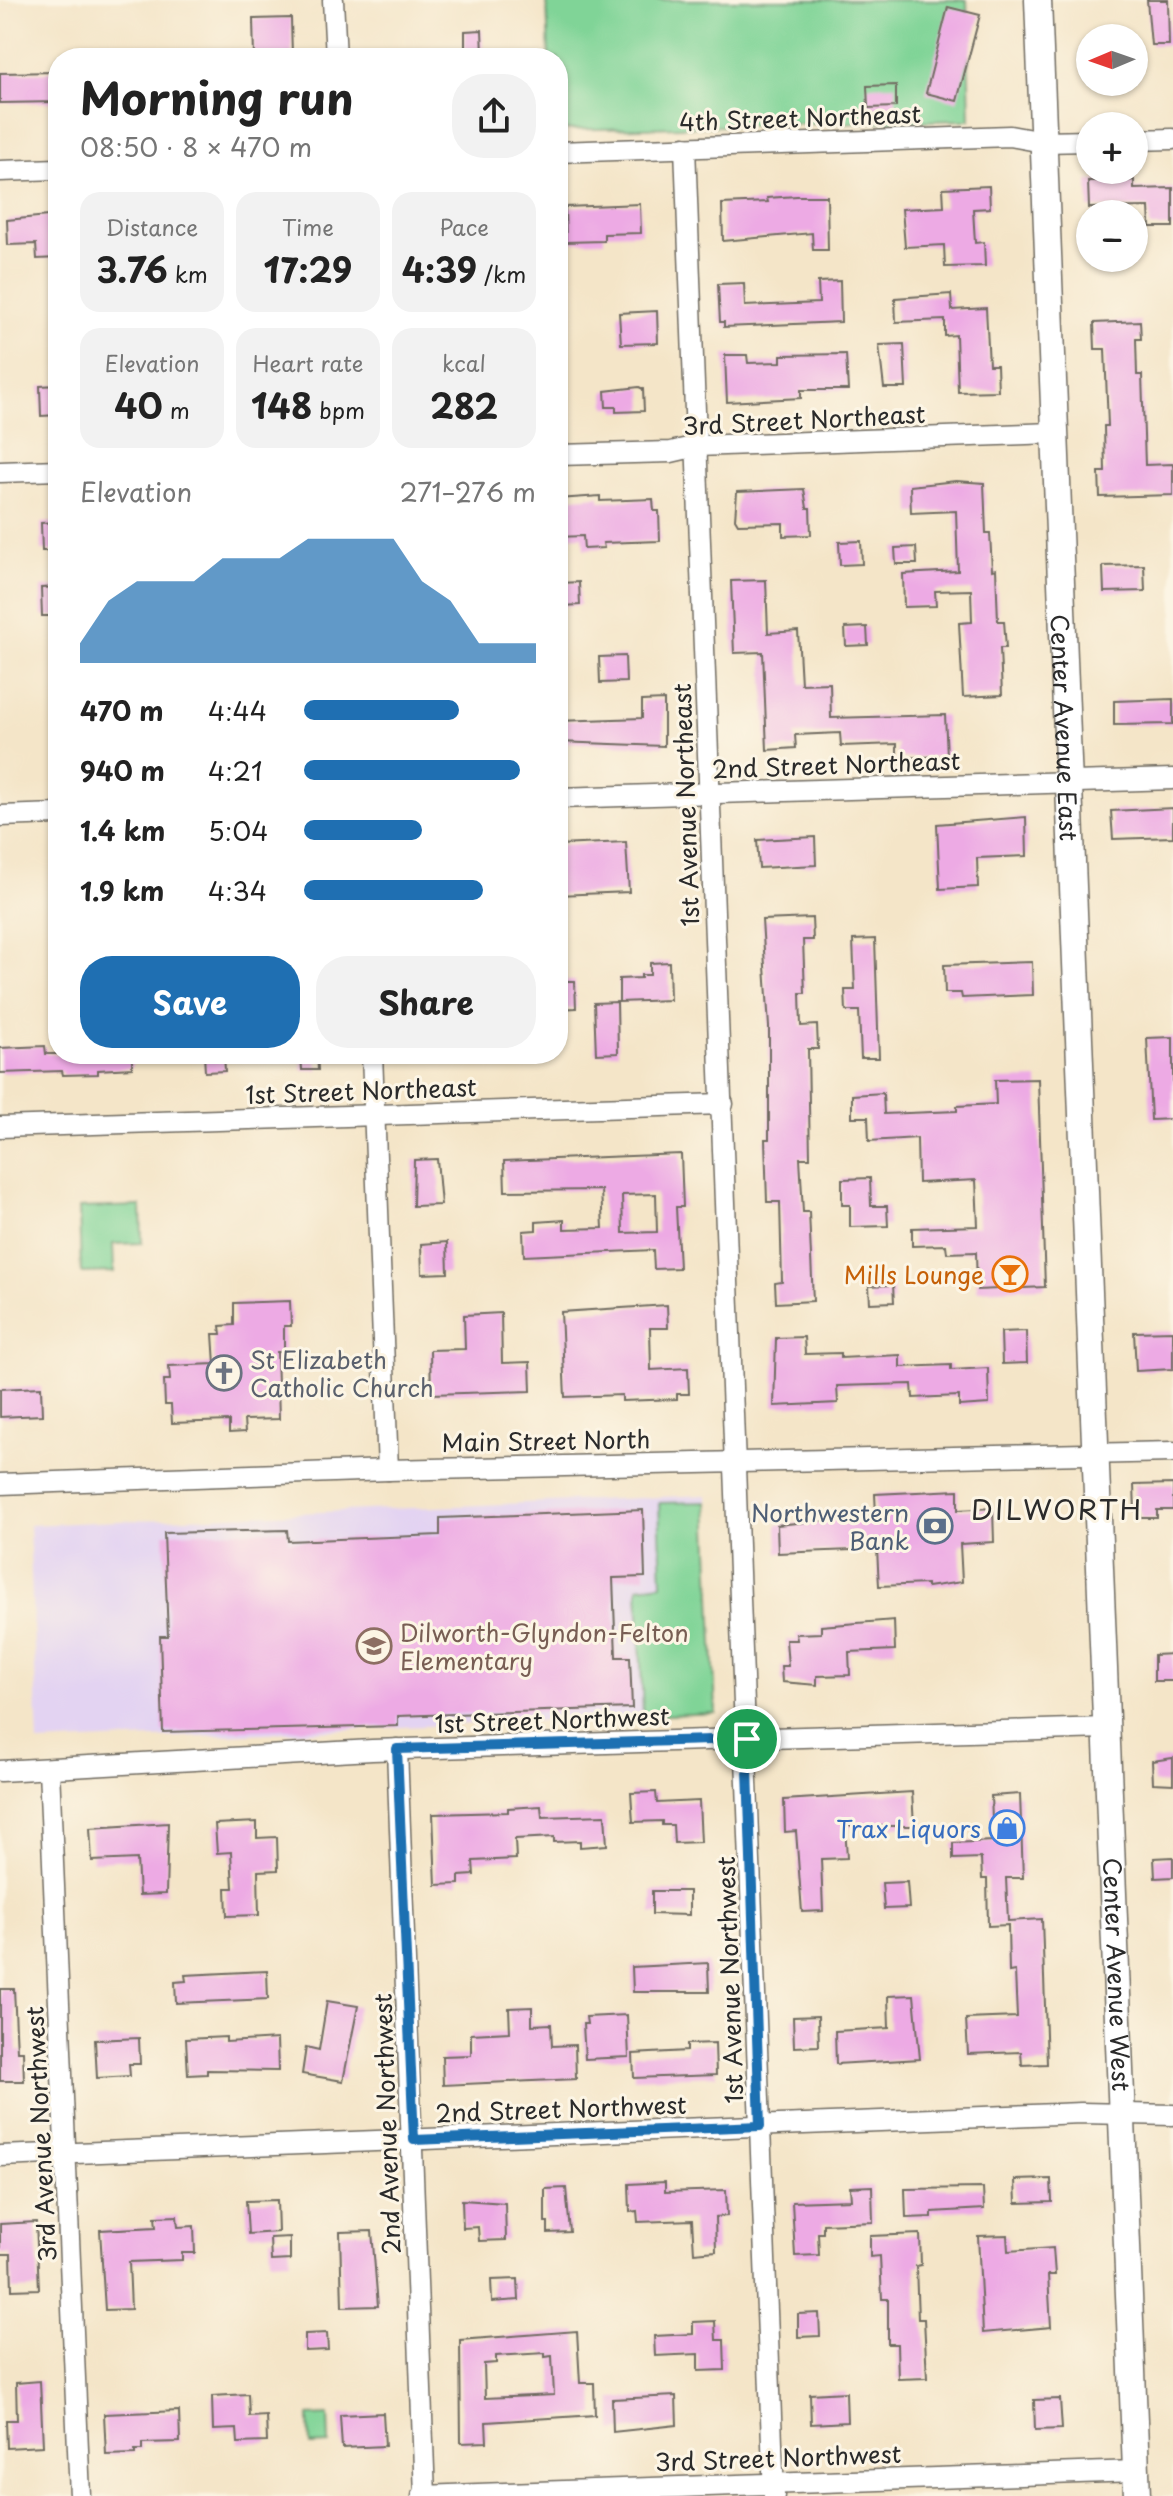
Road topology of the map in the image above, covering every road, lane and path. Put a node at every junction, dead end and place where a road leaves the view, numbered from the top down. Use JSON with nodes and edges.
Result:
{"nodes":[{"id":1,"x":333,"y":0,"type":"edge"},
{"id":2,"x":1038,"y":0,"type":"edge"},
{"id":3,"x":335,"y":48,"type":"edge"},
{"id":4,"x":1173,"y":139,"type":"edge"},
{"id":5,"x":1148,"y":140,"type":"edge"},
{"id":6,"x":1076,"y":141,"type":"edge"},
{"id":7,"x":1043,"y":142,"type":"junction"},
{"id":8,"x":685,"y":147,"type":"junction"},
{"id":9,"x":568,"y":152,"type":"edge"},
{"id":10,"x":48,"y":169,"type":"edge"},
{"id":11,"x":0,"y":171,"type":"edge"},
{"id":12,"x":1053,"y":433,"type":"junction"},
{"id":13,"x":697,"y":446,"type":"junction"},
{"id":14,"x":568,"y":455,"type":"edge"},
{"id":15,"x":48,"y":470,"type":"edge"},
{"id":16,"x":0,"y":472,"type":"edge"},
{"id":17,"x":1173,"y":779,"type":"edge"},
{"id":18,"x":1068,"y":782,"type":"junction"},
{"id":19,"x":710,"y":794,"type":"junction"},
{"id":20,"x":568,"y":798,"type":"edge"},
{"id":21,"x":48,"y":814,"type":"edge"},
{"id":22,"x":0,"y":816,"type":"edge"},
{"id":23,"x":372,"y":1064,"type":"edge"},
{"id":24,"x":723,"y":1104,"type":"junction"},
{"id":25,"x":374,"y":1115,"type":"junction"},
{"id":26,"x":0,"y":1127,"type":"edge"},
{"id":27,"x":1173,"y":1452,"type":"edge"},
{"id":28,"x":1094,"y":1454,"type":"junction"},
{"id":29,"x":737,"y":1462,"type":"junction"},
{"id":30,"x":388,"y":1470,"type":"junction"},
{"id":31,"x":0,"y":1484,"type":"edge"},
{"id":32,"x":1106,"y":1728,"type":"junction"},
{"id":33,"x":747,"y":1739,"type":"junction"},
{"id":34,"x":397,"y":1749,"type":"junction"},
{"id":35,"x":49,"y":1769,"type":"junction"},
{"id":36,"x":0,"y":1771,"type":"edge"},
{"id":37,"x":1173,"y":2115,"type":"edge"},
{"id":38,"x":1125,"y":2116,"type":"junction"},
{"id":39,"x":760,"y":2126,"type":"junction"},
{"id":40,"x":414,"y":2140,"type":"junction"},
{"id":41,"x":67,"y":2154,"type":"junction"},
{"id":42,"x":0,"y":2156,"type":"edge"},
{"id":43,"x":1137,"y":2484,"type":"edge"},
{"id":44,"x":774,"y":2489,"type":"edge"},
{"id":45,"x":80,"y":2496,"type":"edge"},
{"id":46,"x":424,"y":2496,"type":"edge"}],
"edges":[{"from":1,"to":3,"type":"street"},
{"from":2,"to":7,"type":"main road","name":"Center Avenue East"},
{"from":4,"to":5,"type":"street"},
{"from":6,"to":7,"type":"street","name":"4th Street Northeast"},
{"from":7,"to":8,"type":"street","name":"4th Street Northeast"},
{"from":7,"to":12,"type":"main road","name":"Center Avenue East"},
{"from":8,"to":9,"type":"street","name":"4th Street Northeast"},
{"from":8,"to":13,"type":"street","name":"1st Avenue Northeast"},
{"from":10,"to":11,"type":"street"},
{"from":12,"to":13,"type":"street","name":"3rd Street Northeast"},
{"from":12,"to":18,"type":"main road","name":"Center Avenue East"},
{"from":13,"to":14,"type":"street","name":"3rd Street Northeast"},
{"from":13,"to":19,"type":"street","name":"1st Avenue Northeast"},
{"from":15,"to":16,"type":"street"},
{"from":17,"to":18,"type":"street","name":"2nd Street Northeast"},
{"from":18,"to":19,"type":"street","name":"2nd Street Northeast"},
{"from":18,"to":28,"type":"main road","name":"Center Avenue East"},
{"from":19,"to":20,"type":"street","name":"2nd Street Northeast"},
{"from":19,"to":24,"type":"street","name":"1st Avenue Northeast"},
{"from":21,"to":22,"type":"street"},
{"from":23,"to":25,"type":"street"},
{"from":24,"to":25,"type":"street","name":"1st Street Northeast"},
{"from":24,"to":29,"type":"street","name":"1st Avenue Northeast"},
{"from":25,"to":26,"type":"street","name":"1st Street Northeast"},
{"from":25,"to":30,"type":"street"},
{"from":27,"to":28,"type":"street","name":"Main Street North"},
{"from":28,"to":29,"type":"street","name":"Main Street North"},
{"from":28,"to":32,"type":"main road","name":"Center Avenue West"},
{"from":29,"to":30,"type":"street","name":"Main Street North"},
{"from":29,"to":33,"type":"street","name":"1st Avenue Northwest"},
{"from":30,"to":31,"type":"street","name":"Main Street North"},
{"from":32,"to":33,"type":"street","name":"1st Street Northwest"},
{"from":32,"to":38,"type":"main road","name":"Center Avenue West"},
{"from":33,"to":34,"type":"street","name":"1st Street Northwest"},
{"from":33,"to":39,"type":"street","name":"1st Avenue Northwest"},
{"from":34,"to":35,"type":"street","name":"1st Street Northwest"},
{"from":34,"to":40,"type":"street","name":"2nd Avenue Northwest"},
{"from":35,"to":36,"type":"street","name":"1st Street Northwest"},
{"from":35,"to":41,"type":"street","name":"3rd Avenue Northwest"},
{"from":37,"to":38,"type":"street","name":"2nd Street Northwest"},
{"from":38,"to":39,"type":"street","name":"2nd Street Northwest"},
{"from":38,"to":43,"type":"main road","name":"Center Avenue West"},
{"from":39,"to":40,"type":"street","name":"2nd Street Northwest"},
{"from":39,"to":44,"type":"street","name":"1st Avenue Northwest"},
{"from":40,"to":41,"type":"street","name":"2nd Street Northwest"},
{"from":40,"to":46,"type":"street","name":"2nd Avenue Northwest"},
{"from":41,"to":42,"type":"street","name":"2nd Street Northwest"},
{"from":41,"to":45,"type":"street","name":"3rd Avenue Northwest"},
{"from":43,"to":44,"type":"street","name":"3rd Street Northwest"},
{"from":44,"to":46,"type":"street","name":"3rd Street Northwest"}]}
